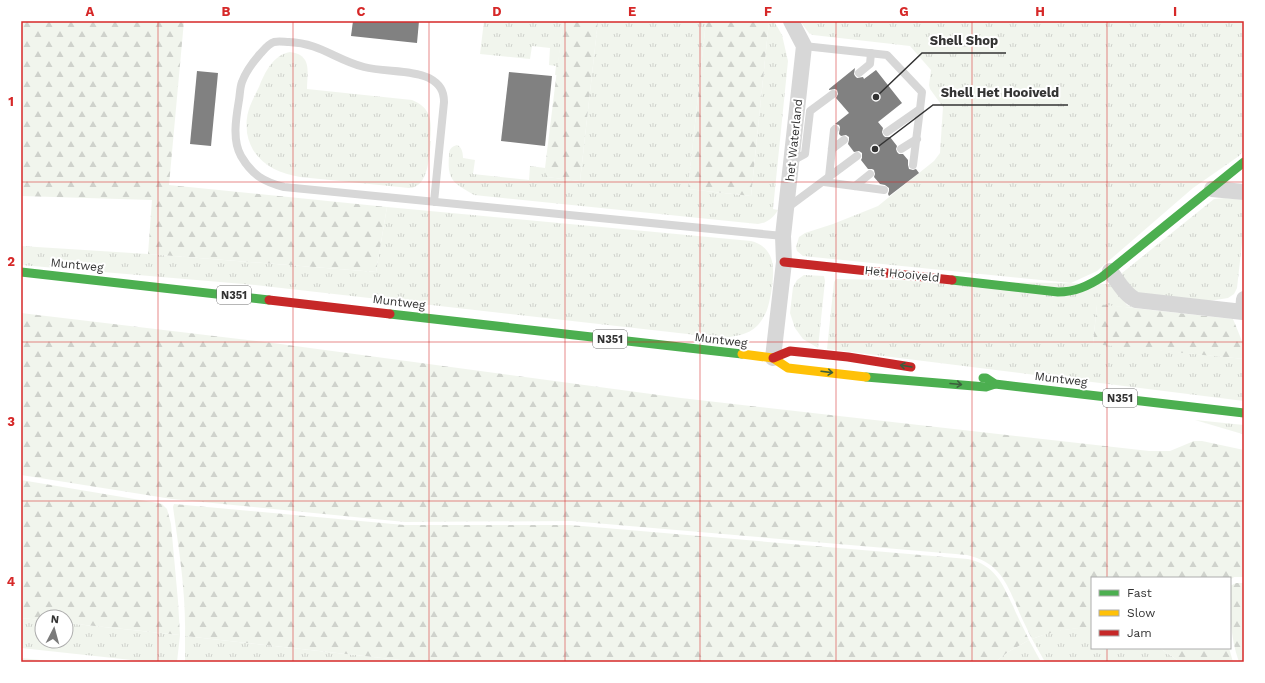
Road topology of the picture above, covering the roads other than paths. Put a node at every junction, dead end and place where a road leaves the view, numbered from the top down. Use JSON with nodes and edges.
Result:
{"nodes":[{"id":1,"x":791,"y":21,"type":"edge"},
{"id":2,"x":804,"y":46,"type":"junction"},
{"id":3,"x":871,"y":53,"type":"junction"},
{"id":4,"x":859,"y":73,"type":"dead end"},
{"id":5,"x":833,"y":94,"type":"dead end"},
{"id":6,"x":920,"y":109,"type":"junction"},
{"id":7,"x":835,"y":129,"type":"dead end"},
{"id":8,"x":887,"y":132,"type":"dead end"},
{"id":9,"x":917,"y":139,"type":"junction"},
{"id":10,"x":844,"y":140,"type":"dead end"},
{"id":11,"x":832,"y":149,"type":"junction"},
{"id":12,"x":901,"y":149,"type":"dead end"},
{"id":13,"x":857,"y":156,"type":"dead end"},
{"id":14,"x":792,"y":161,"type":"junction"},
{"id":15,"x":1244,"y":162,"type":"edge"},
{"id":16,"x":913,"y":166,"type":"dead end"},
{"id":17,"x":870,"y":174,"type":"dead end"},
{"id":18,"x":826,"y":179,"type":"junction"},
{"id":19,"x":855,"y":186,"type":"junction"},
{"id":20,"x":1212,"y":189,"type":"junction"},
{"id":21,"x":884,"y":190,"type":"dead end"},
{"id":22,"x":1244,"y":192,"type":"edge"},
{"id":23,"x":434,"y":202,"type":"junction"},
{"id":24,"x":786,"y":208,"type":"junction"},
{"id":25,"x":783,"y":236,"type":"junction"},
{"id":26,"x":784,"y":262,"type":"junction"},
{"id":27,"x":1110,"y":271,"type":"junction"},
{"id":28,"x":21,"y":272,"type":"edge"},
{"id":29,"x":1244,"y":299,"type":"edge"},
{"id":30,"x":774,"y":358,"type":"junction"},
{"id":31,"x":917,"y":368,"type":"dead end"},
{"id":32,"x":971,"y":376,"type":"dead end"},
{"id":33,"x":995,"y":384,"type":"junction"},
{"id":34,"x":1244,"y":413,"type":"edge"}],
"edges":[{"from":1,"to":2,"type":"street"},
{"from":2,"to":3,"type":"lane"},
{"from":2,"to":14,"type":"street","name":"het Waterland"},
{"from":3,"to":4,"type":"lane"},
{"from":3,"to":6,"type":"lane"},
{"from":5,"to":14,"type":"lane"},
{"from":6,"to":8,"type":"lane"},
{"from":6,"to":9,"type":"lane"},
{"from":7,"to":11,"type":"lane"},
{"from":9,"to":12,"type":"lane"},
{"from":9,"to":16,"type":"lane"},
{"from":10,"to":11,"type":"lane"},
{"from":11,"to":18,"type":"lane"},
{"from":13,"to":18,"type":"lane"},
{"from":14,"to":24,"type":"street","name":"het Waterland"},
{"from":15,"to":20,"type":"main road","name":"Het Hooiveld"},
{"from":17,"to":19,"type":"lane"},
{"from":18,"to":19,"type":"lane"},
{"from":18,"to":24,"type":"lane"},
{"from":19,"to":21,"type":"lane"},
{"from":20,"to":22,"type":"street"},
{"from":20,"to":27,"type":"main road","name":"Het Hooiveld"},
{"from":23,"to":23,"type":"lane"},
{"from":23,"to":25,"type":"lane"},
{"from":24,"to":25,"type":"street","name":"het Waterland"},
{"from":25,"to":26,"type":"street","name":"het Waterland"},
{"from":26,"to":27,"type":"main road","name":"Het Hooiveld"},
{"from":26,"to":30,"type":"street"},
{"from":27,"to":29,"type":"street"},
{"from":28,"to":30,"type":"main road","name":"Muntweg","number":"N351"},
{"from":31,"to":30,"type":"main road","name":"Muntweg","number":"N351","one_way":true},
{"from":30,"to":33,"type":"main road","name":"Muntweg","number":"N351","one_way":true},
{"from":32,"to":33,"type":"main road","name":"Muntweg","number":"N351"},
{"from":33,"to":34,"type":"main road","name":"Muntweg","number":"N351"}]}
